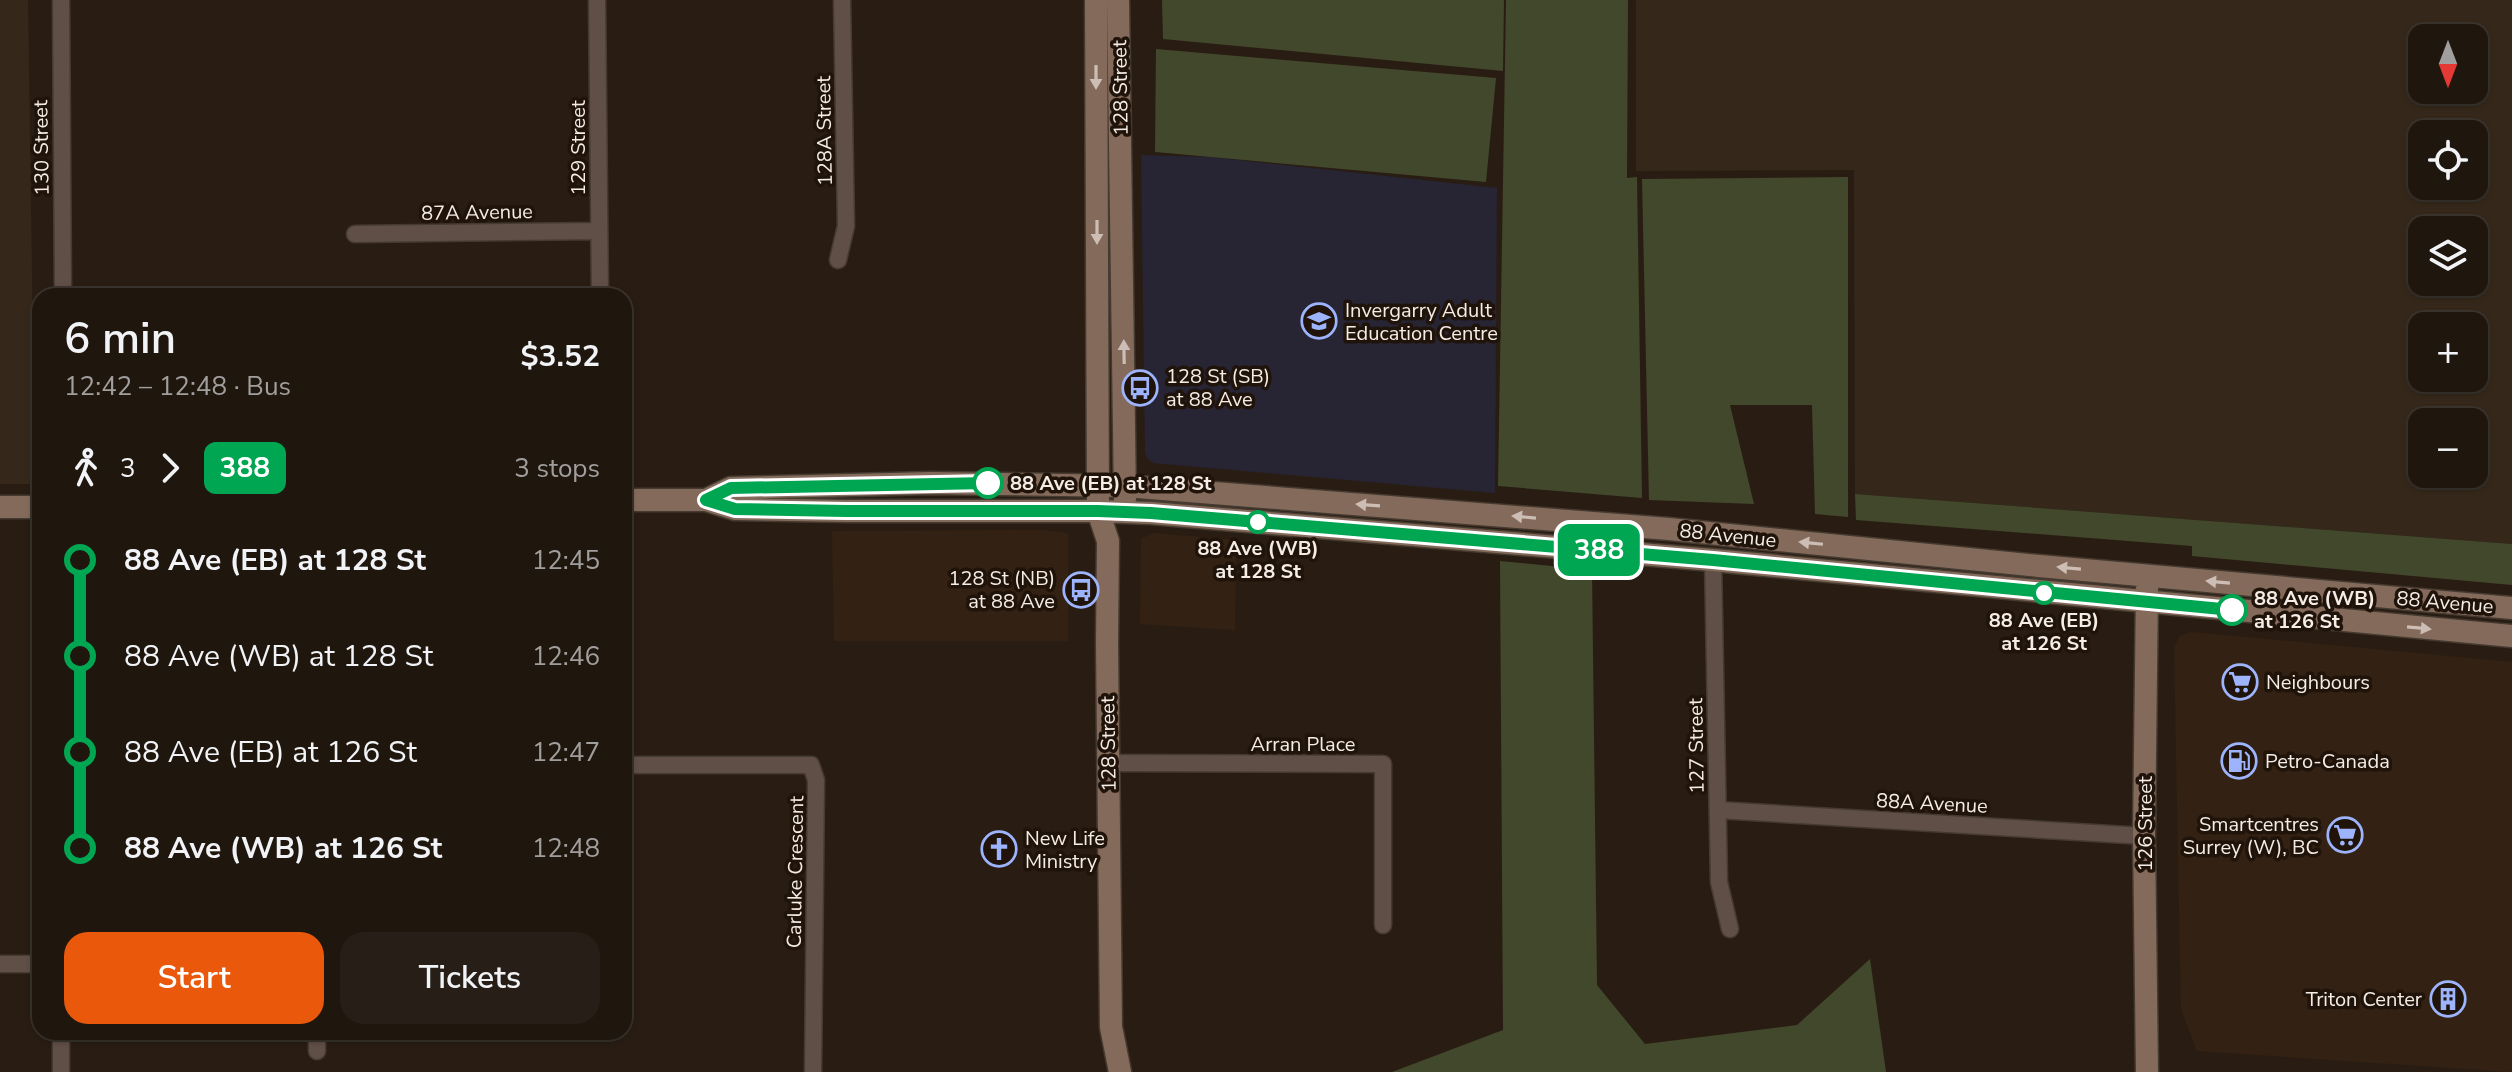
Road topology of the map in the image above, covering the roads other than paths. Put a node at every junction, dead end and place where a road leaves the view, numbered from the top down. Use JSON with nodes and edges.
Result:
{"nodes":[{"id":1,"x":61,"y":0,"type":"edge"},
{"id":2,"x":597,"y":0,"type":"edge"},
{"id":3,"x":842,"y":0,"type":"edge"},
{"id":4,"x":1096,"y":0,"type":"edge"},
{"id":5,"x":1118,"y":0,"type":"edge"},
{"id":6,"x":599,"y":231,"type":"junction"},
{"id":7,"x":355,"y":234,"type":"dead end"},
{"id":8,"x":838,"y":260,"type":"dead end"},
{"id":9,"x":63,"y":288,"type":"edge"},
{"id":10,"x":600,"y":288,"type":"edge"},
{"id":11,"x":1098,"y":484,"type":"junction"},
{"id":12,"x":1125,"y":486,"type":"junction"},
{"id":13,"x":632,"y":500,"type":"edge"},
{"id":14,"x":706,"y":500,"type":"junction"},
{"id":15,"x":0,"y":507,"type":"edge"},
{"id":16,"x":32,"y":507,"type":"edge"},
{"id":17,"x":1098,"y":511,"type":"junction"},
{"id":18,"x":1126,"y":513,"type":"junction"},
{"id":19,"x":1108,"y":541,"type":"junction"},
{"id":20,"x":1713,"y":560,"type":"junction"},
{"id":21,"x":2147,"y":575,"type":"junction"},
{"id":22,"x":2146,"y":603,"type":"junction"},
{"id":23,"x":2512,"y":608,"type":"edge"},
{"id":24,"x":2512,"y":636,"type":"edge"},
{"id":25,"x":1109,"y":763,"type":"junction"},
{"id":26,"x":632,"y":765,"type":"edge"},
{"id":27,"x":1718,"y":810,"type":"junction"},
{"id":28,"x":2144,"y":836,"type":"junction"},
{"id":29,"x":1383,"y":925,"type":"dead end"},
{"id":30,"x":1730,"y":929,"type":"dead end"},
{"id":31,"x":0,"y":964,"type":"edge"},
{"id":32,"x":32,"y":964,"type":"edge"},
{"id":33,"x":1111,"y":1027,"type":"junction"},
{"id":34,"x":61,"y":1040,"type":"edge"},
{"id":35,"x":317,"y":1040,"type":"edge"},
{"id":36,"x":317,"y":1051,"type":"dead end"},
{"id":37,"x":61,"y":1072,"type":"edge"},
{"id":38,"x":813,"y":1072,"type":"edge"},
{"id":39,"x":1103,"y":1072,"type":"edge"},
{"id":40,"x":1120,"y":1072,"type":"edge"},
{"id":41,"x":2147,"y":1072,"type":"edge"}],
"edges":[{"from":1,"to":9,"type":"street","name":"130 Street"},
{"from":2,"to":6,"type":"street","name":"129 Street"},
{"from":3,"to":8,"type":"street","name":"128A Street"},
{"from":4,"to":11,"type":"main road","name":"128 Street","one_way":true},
{"from":12,"to":5,"type":"main road","name":"128 Street","one_way":true},
{"from":6,"to":7,"type":"street","name":"87A Avenue"},
{"from":6,"to":10,"type":"street","name":"129 Street"},
{"from":11,"to":12,"type":"main road","name":"88 Avenue"},
{"from":11,"to":14,"type":"main road","name":"88 Avenue"},
{"from":11,"to":17,"type":"main road","name":"128 Street"},
{"from":12,"to":18,"type":"main road","name":"128 Street"},
{"from":21,"to":12,"type":"main road","name":"88 Avenue","one_way":true},
{"from":13,"to":14,"type":"main road","name":"88 Avenue"},
{"from":14,"to":17,"type":"main road","name":"88 Avenue"},
{"from":15,"to":16,"type":"main road"},
{"from":17,"to":18,"type":"main road","name":"88 Avenue"},
{"from":17,"to":19,"type":"main road","name":"128 Street"},
{"from":18,"to":19,"type":"main road"},
{"from":18,"to":20,"type":"main road","name":"88 Avenue"},
{"from":19,"to":25,"type":"main road","name":"128 Street"},
{"from":20,"to":22,"type":"main road","name":"88 Avenue"},
{"from":20,"to":27,"type":"street","name":"127 Street"},
{"from":21,"to":22,"type":"main road","name":"126 Street"},
{"from":23,"to":21,"type":"main road","name":"88 Avenue","one_way":true},
{"from":22,"to":24,"type":"main road","name":"88 Avenue","one_way":true},
{"from":22,"to":28,"type":"main road","name":"126 Street"},
{"from":25,"to":29,"type":"street","name":"Arran Place"},
{"from":25,"to":33,"type":"main road","name":"128 Street"},
{"from":26,"to":38,"type":"street","name":"Carluke Crescent"},
{"from":27,"to":28,"type":"street","name":"88A Avenue"},
{"from":27,"to":30,"type":"street","name":"127 Street"},
{"from":28,"to":41,"type":"main road","name":"126 Street"},
{"from":31,"to":32,"type":"street"},
{"from":33,"to":39,"type":"main road","name":"128 Street"},
{"from":33,"to":40,"type":"main road","name":"128 Street"},
{"from":34,"to":37,"type":"street"},
{"from":35,"to":36,"type":"street"}]}
